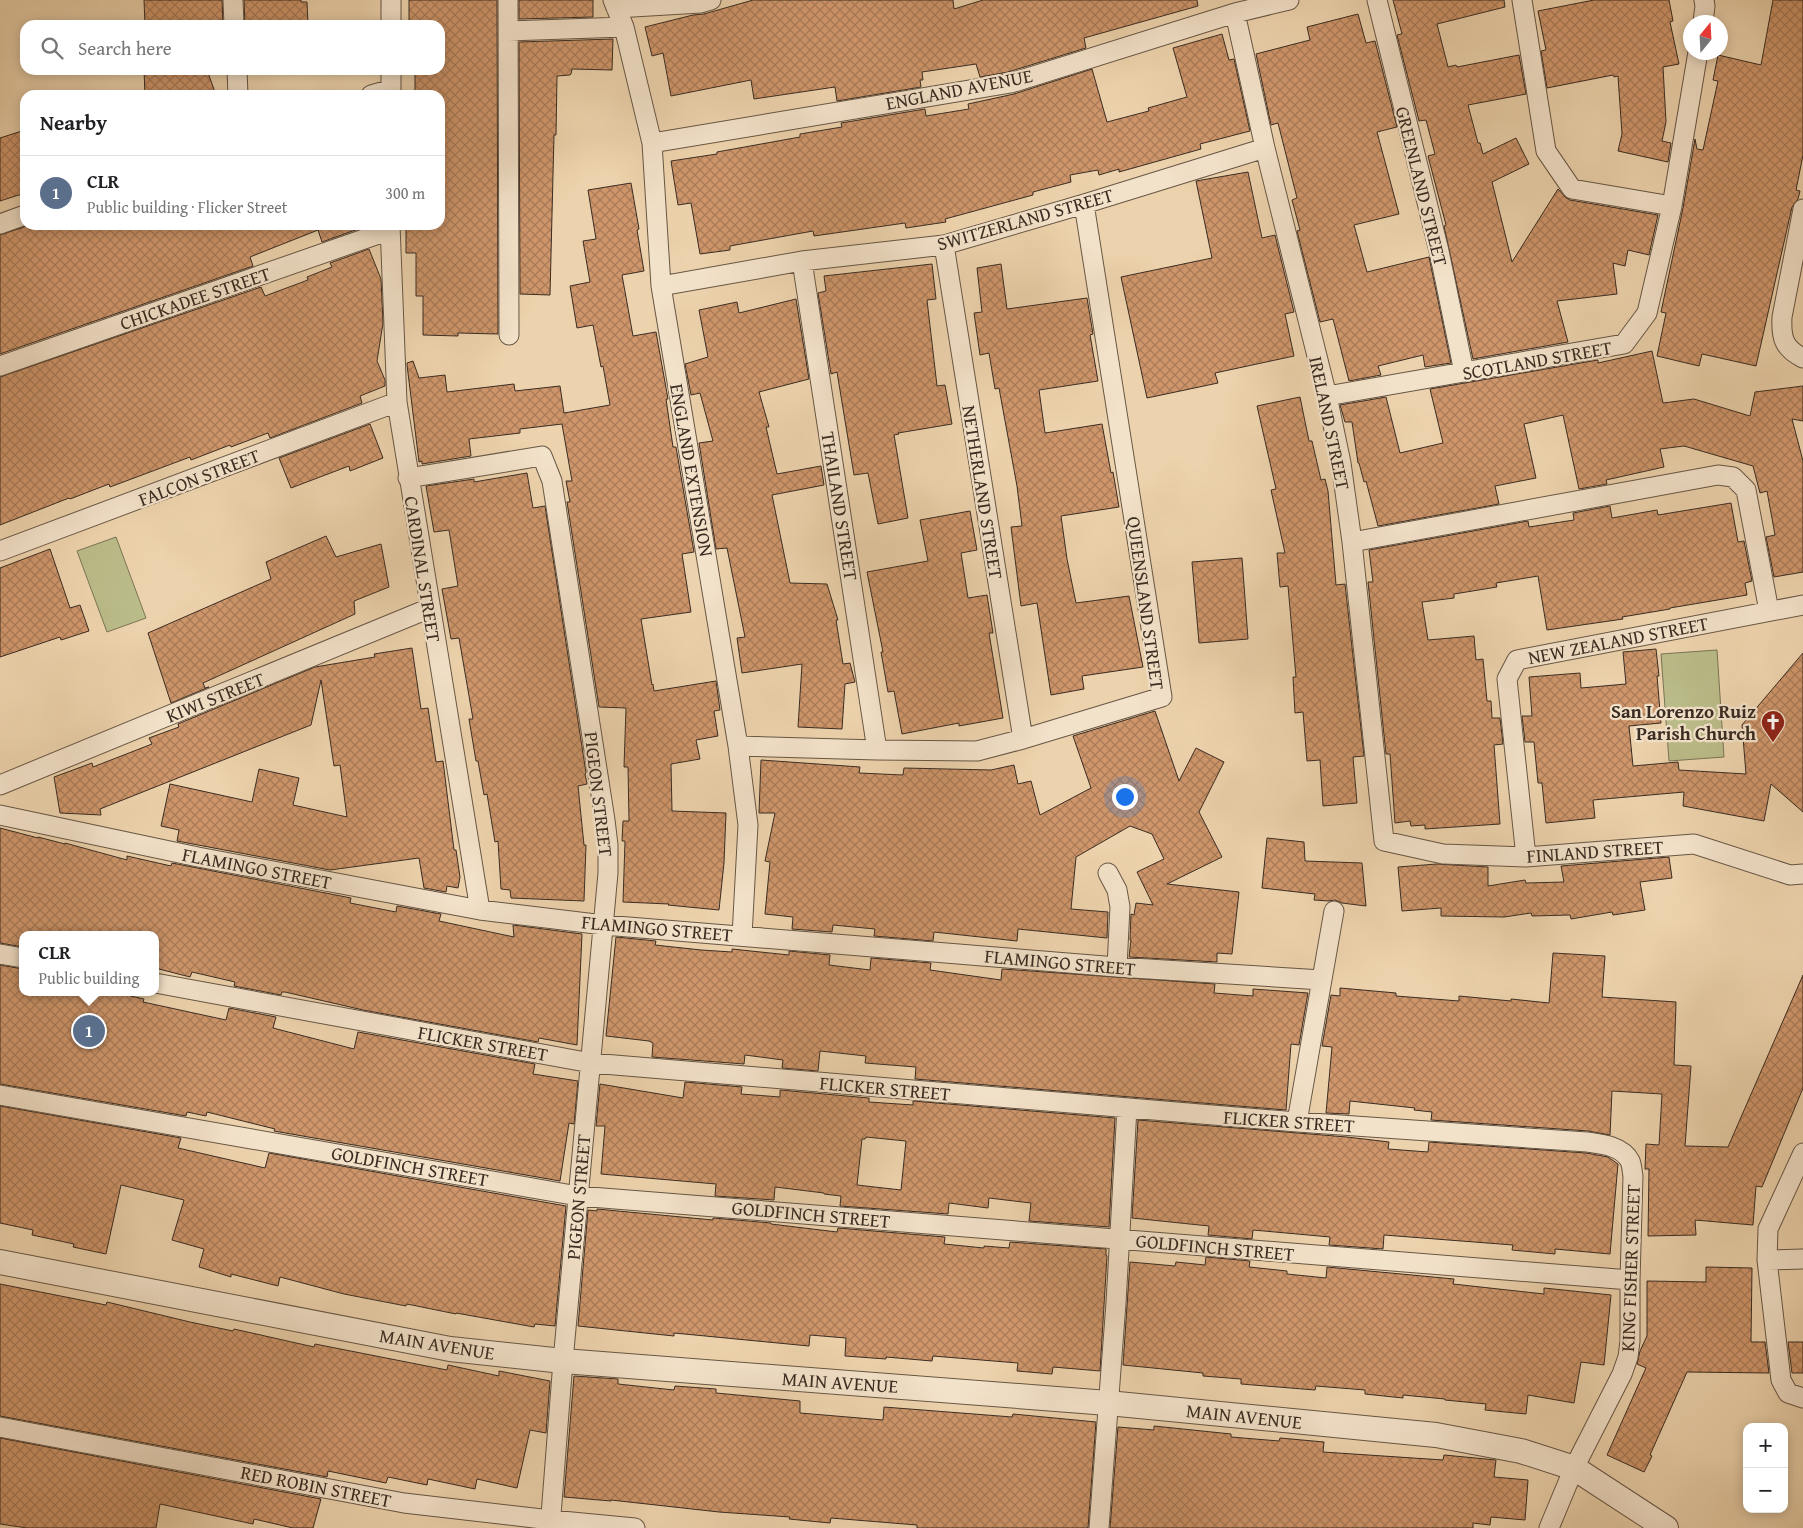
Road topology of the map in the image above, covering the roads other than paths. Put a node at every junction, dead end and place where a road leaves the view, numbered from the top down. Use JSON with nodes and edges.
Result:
{"nodes":[{"id":1,"x":233,"y":0,"type":"edge"},
{"id":2,"x":391,"y":0,"type":"edge"},
{"id":3,"x":508,"y":0,"type":"edge"},
{"id":4,"x":1289,"y":0,"type":"edge"},
{"id":5,"x":1377,"y":0,"type":"edge"},
{"id":6,"x":1522,"y":0,"type":"edge"},
{"id":7,"x":1704,"y":0,"type":"edge"},
{"id":8,"x":704,"y":1,"type":"edge"},
{"id":9,"x":615,"y":4,"type":"edge"},
{"id":10,"x":1235,"y":13,"type":"junction"},
{"id":11,"x":1704,"y":15,"type":"edge"},
{"id":12,"x":234,"y":20,"type":"edge"},
{"id":13,"x":391,"y":20,"type":"edge"},
{"id":14,"x":624,"y":27,"type":"junction"},
{"id":15,"x":508,"y":31,"type":"junction"},
{"id":16,"x":1697,"y":60,"type":"edge"},
{"id":17,"x":237,"y":75,"type":"edge"},
{"id":18,"x":238,"y":90,"type":"edge"},
{"id":19,"x":652,"y":143,"type":"junction"},
{"id":20,"x":1266,"y":148,"type":"junction"},
{"id":21,"x":1084,"y":204,"type":"junction"},
{"id":22,"x":1672,"y":206,"type":"junction"},
{"id":23,"x":1803,"y":209,"type":"edge"},
{"id":24,"x":20,"y":217,"type":"edge"},
{"id":25,"x":0,"y":224,"type":"edge"},
{"id":26,"x":382,"y":230,"type":"edge"},
{"id":27,"x":390,"y":230,"type":"edge"},
{"id":28,"x":944,"y":245,"type":"junction"},
{"id":29,"x":802,"y":261,"type":"junction"},
{"id":30,"x":660,"y":286,"type":"junction"},
{"id":31,"x":509,"y":335,"type":"dead end"},
{"id":32,"x":1803,"y":358,"type":"edge"},
{"id":33,"x":0,"y":366,"type":"edge"},
{"id":34,"x":1464,"y":372,"type":"junction"},
{"id":35,"x":1327,"y":396,"type":"junction"},
{"id":36,"x":397,"y":402,"type":"junction"},
{"id":37,"x":408,"y":478,"type":"junction"},
{"id":38,"x":1352,"y":542,"type":"junction"},
{"id":39,"x":0,"y":551,"type":"edge"},
{"id":40,"x":1803,"y":605,"type":"edge"},
{"id":41,"x":430,"y":608,"type":"junction"},
{"id":42,"x":1769,"y":611,"type":"junction"},
{"id":43,"x":1023,"y":739,"type":"junction"},
{"id":44,"x":738,"y":746,"type":"junction"},
{"id":45,"x":877,"y":750,"type":"junction"},
{"id":46,"x":0,"y":785,"type":"edge"},
{"id":47,"x":0,"y":815,"type":"edge"},
{"id":48,"x":1384,"y":841,"type":"joint"},
{"id":49,"x":1526,"y":857,"type":"junction"},
{"id":50,"x":1108,"y":873,"type":"dead end"},
{"id":51,"x":1803,"y":874,"type":"edge"},
{"id":52,"x":480,"y":910,"type":"junction"},
{"id":53,"x":1334,"y":910,"type":"dead end"},
{"id":54,"x":604,"y":925,"type":"junction"},
{"id":55,"x":742,"y":936,"type":"junction"},
{"id":56,"x":0,"y":954,"type":"edge"},
{"id":57,"x":19,"y":957,"type":"edge"},
{"id":58,"x":1117,"y":967,"type":"junction"},
{"id":59,"x":1322,"y":980,"type":"junction"},
{"id":60,"x":159,"y":983,"type":"edge"},
{"id":61,"x":592,"y":1063,"type":"junction"},
{"id":62,"x":0,"y":1095,"type":"edge"},
{"id":63,"x":1127,"y":1108,"type":"junction"},
{"id":64,"x":1297,"y":1122,"type":"junction"},
{"id":65,"x":1620,"y":1150,"type":"joint"},
{"id":66,"x":1803,"y":1153,"type":"edge"},
{"id":67,"x":578,"y":1196,"type":"junction"},
{"id":68,"x":1120,"y":1239,"type":"junction"},
{"id":69,"x":1803,"y":1259,"type":"edge"},
{"id":70,"x":1767,"y":1260,"type":"junction"},
{"id":71,"x":0,"y":1262,"type":"edge"},
{"id":72,"x":1630,"y":1280,"type":"junction"},
{"id":73,"x":563,"y":1360,"type":"junction"},
{"id":74,"x":1803,"y":1398,"type":"edge"},
{"id":75,"x":1108,"y":1403,"type":"junction"},
{"id":76,"x":0,"y":1427,"type":"edge"},
{"id":77,"x":1574,"y":1468,"type":"junction"},
{"id":78,"x":550,"y":1524,"type":"edge"},
{"id":79,"x":635,"y":1528,"type":"edge"},
{"id":80,"x":1098,"y":1528,"type":"edge"},
{"id":81,"x":1549,"y":1528,"type":"edge"},
{"id":82,"x":1666,"y":1528,"type":"edge"}],
"edges":[{"from":1,"to":12,"type":"street"},
{"from":2,"to":13,"type":"street"},
{"from":3,"to":15,"type":"street"},
{"from":4,"to":10,"type":"street","name":"ENGLAND AVENUE"},
{"from":5,"to":34,"type":"street","name":"GREENLAND STREET"},
{"from":6,"to":22,"type":"street"},
{"from":7,"to":11,"type":"street"},
{"from":8,"to":9,"type":"street"},
{"from":9,"to":14,"type":"street","name":"ENGLAND EXTENSION"},
{"from":10,"to":19,"type":"street","name":"ENGLAND AVENUE"},
{"from":10,"to":20,"type":"street","name":"IRELAND STREET"},
{"from":14,"to":15,"type":"street"},
{"from":14,"to":19,"type":"street","name":"ENGLAND EXTENSION"},
{"from":15,"to":31,"type":"street"},
{"from":16,"to":22,"type":"street","name":"SCOTLAND STREET"},
{"from":17,"to":18,"type":"street"},
{"from":19,"to":30,"type":"street","name":"ENGLAND EXTENSION"},
{"from":20,"to":21,"type":"street","name":"SWITZERLAND STREET"},
{"from":20,"to":35,"type":"street","name":"IRELAND STREET"},
{"from":21,"to":28,"type":"street","name":"SWITZERLAND STREET"},
{"from":21,"to":43,"type":"street","name":"QUEENSLAND STREET"},
{"from":22,"to":34,"type":"street","name":"SCOTLAND STREET"},
{"from":23,"to":32,"type":"street"},
{"from":24,"to":25,"type":"street"},
{"from":26,"to":33,"type":"street","name":"CHICKADEE STREET"},
{"from":27,"to":36,"type":"street","name":"CARDINAL STREET"},
{"from":28,"to":29,"type":"street","name":"SWITZERLAND STREET"},
{"from":28,"to":43,"type":"street","name":"NETHERLAND STREET"},
{"from":29,"to":30,"type":"street","name":"SWITZERLAND STREET"},
{"from":29,"to":45,"type":"street","name":"THAILAND STREET"},
{"from":30,"to":44,"type":"street","name":"ENGLAND EXTENSION"},
{"from":34,"to":35,"type":"street","name":"SCOTLAND STREET"},
{"from":35,"to":38,"type":"street","name":"IRELAND STREET"},
{"from":36,"to":37,"type":"street","name":"CARDINAL STREET"},
{"from":36,"to":39,"type":"street","name":"FALCON STREET"},
{"from":37,"to":41,"type":"street","name":"CARDINAL STREET"},
{"from":37,"to":54,"type":"street","name":"PIGEON STREET"},
{"from":38,"to":42,"type":"street"},
{"from":38,"to":48,"type":"street","name":"IRELAND STREET"},
{"from":40,"to":42,"type":"street"},
{"from":41,"to":46,"type":"street","name":"KIWI STREET"},
{"from":41,"to":52,"type":"street","name":"CARDINAL STREET"},
{"from":42,"to":49,"type":"street","name":"NEW ZEALAND STREET"},
{"from":43,"to":45,"type":"street","name":"QUEENSLAND STREET"},
{"from":44,"to":45,"type":"street","name":"QUEENSLAND STREET"},
{"from":44,"to":55,"type":"street","name":"ENGLAND EXTENSION"},
{"from":47,"to":52,"type":"street","name":"FLAMINGO STREET"},
{"from":48,"to":49,"type":"street","name":"FINLAND STREET"},
{"from":49,"to":51,"type":"street","name":"FINLAND STREET"},
{"from":50,"to":58,"type":"street"},
{"from":52,"to":54,"type":"street","name":"FLAMINGO STREET"},
{"from":53,"to":59,"type":"street"},
{"from":54,"to":55,"type":"street","name":"FLAMINGO STREET"},
{"from":54,"to":61,"type":"street","name":"PIGEON STREET"},
{"from":55,"to":58,"type":"street","name":"FLAMINGO STREET"},
{"from":56,"to":57,"type":"street"},
{"from":58,"to":59,"type":"street","name":"FLAMINGO STREET"},
{"from":59,"to":64,"type":"street"},
{"from":60,"to":61,"type":"street","name":"FLICKER STREET"},
{"from":61,"to":63,"type":"street","name":"FLICKER STREET"},
{"from":61,"to":67,"type":"street","name":"PIGEON STREET"},
{"from":62,"to":67,"type":"street","name":"GOLDFINCH STREET"},
{"from":63,"to":64,"type":"street","name":"FLICKER STREET"},
{"from":63,"to":68,"type":"street"},
{"from":64,"to":65,"type":"street","name":"FLICKER STREET"},
{"from":65,"to":72,"type":"street","name":"KING FISHER STREET"},
{"from":66,"to":70,"type":"street"},
{"from":67,"to":68,"type":"street","name":"GOLDFINCH STREET"},
{"from":67,"to":73,"type":"street","name":"PIGEON STREET"},
{"from":68,"to":72,"type":"street","name":"GOLDFINCH STREET"},
{"from":68,"to":75,"type":"street"},
{"from":69,"to":70,"type":"street"},
{"from":70,"to":74,"type":"street"},
{"from":71,"to":73,"type":"street","name":"MAIN AVENUE"},
{"from":72,"to":77,"type":"street","name":"KING FISHER STREET"},
{"from":73,"to":75,"type":"street","name":"MAIN AVENUE"},
{"from":73,"to":78,"type":"street","name":"PIGEON STREET"},
{"from":75,"to":77,"type":"street","name":"MAIN AVENUE"},
{"from":75,"to":80,"type":"street"},
{"from":76,"to":78,"type":"street","name":"RED ROBIN STREET"},
{"from":77,"to":81,"type":"street","name":"KING FISHER STREET"},
{"from":77,"to":82,"type":"street","name":"MAIN AVENUE"},
{"from":78,"to":79,"type":"street","name":"RED ROBIN STREET"}]}
